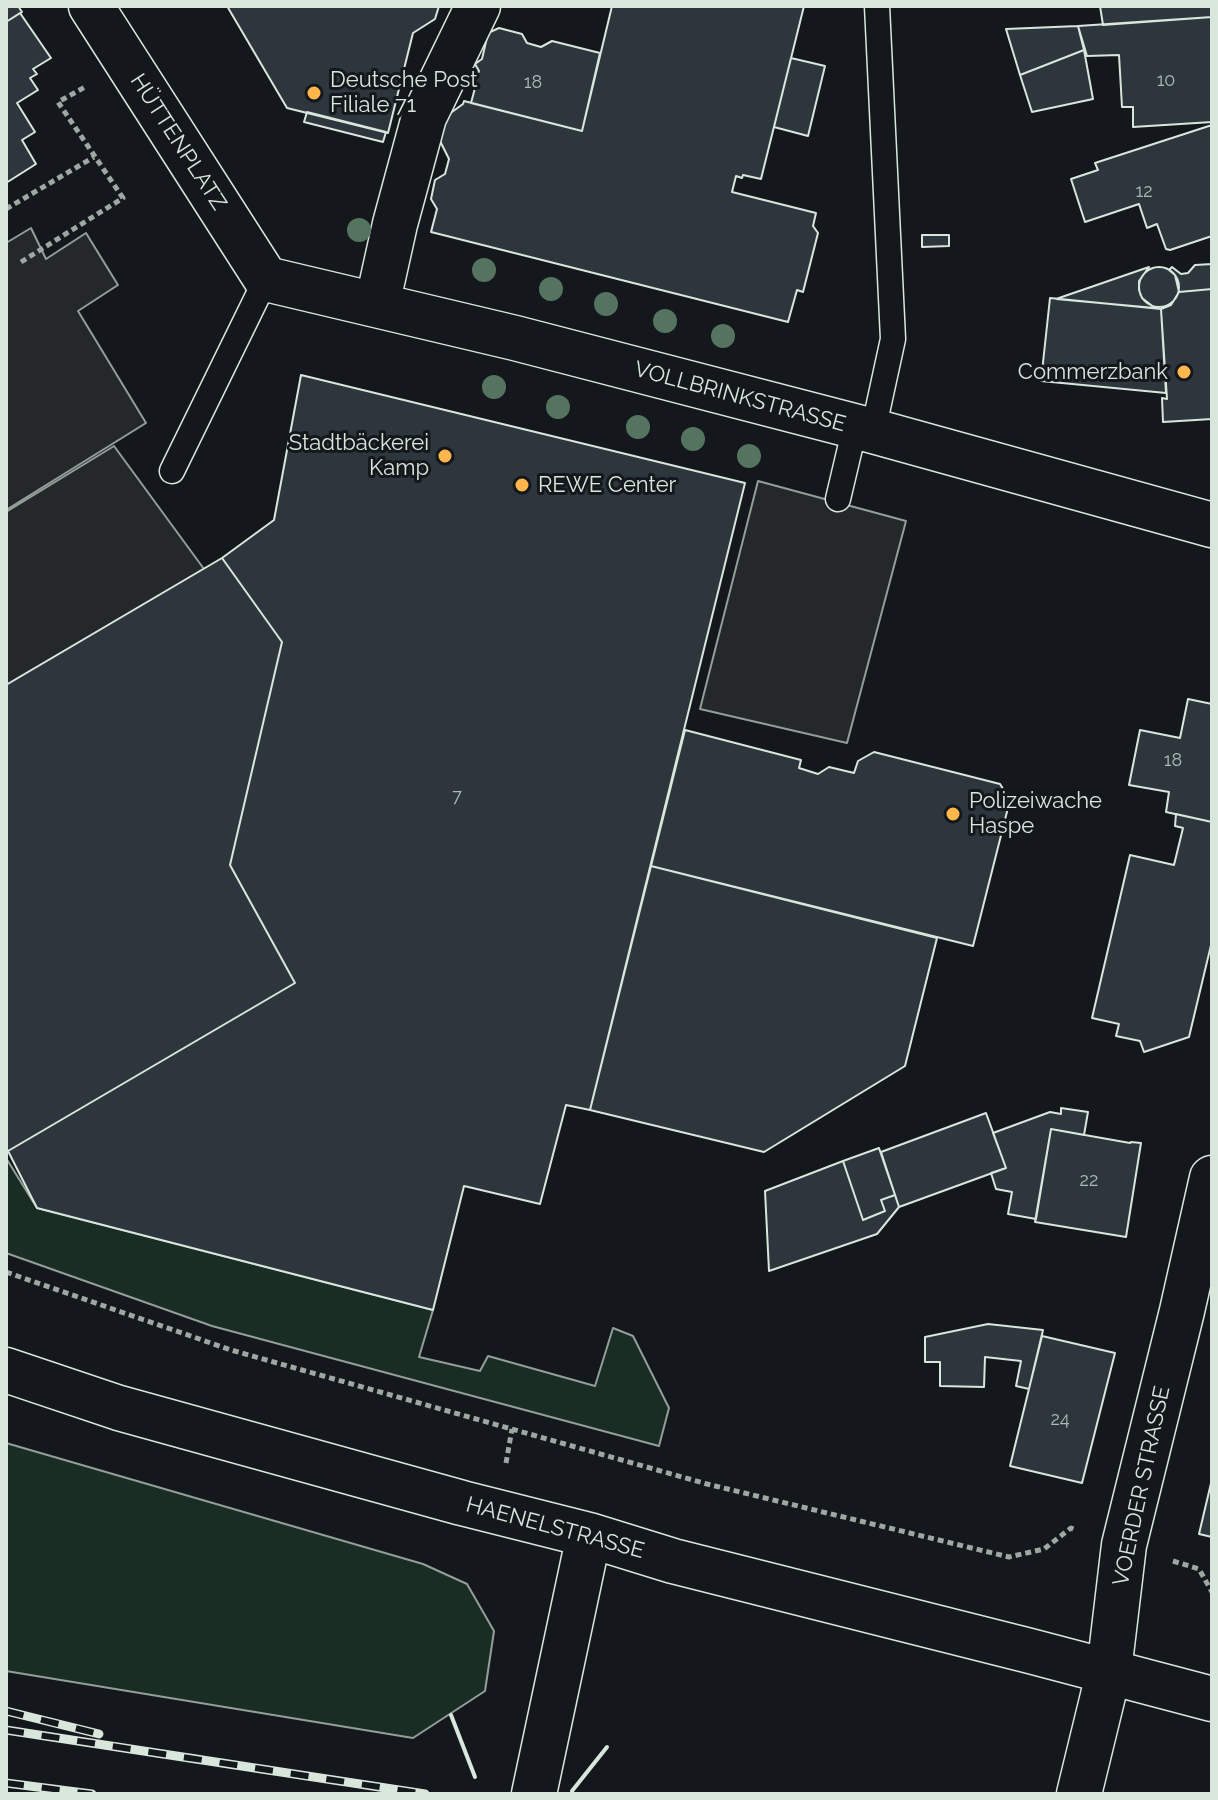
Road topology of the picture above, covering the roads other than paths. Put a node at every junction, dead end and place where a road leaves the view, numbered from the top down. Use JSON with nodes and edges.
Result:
{"nodes":[{"id":1,"x":91,"y":6,"type":"edge"},
{"id":2,"x":478,"y":6,"type":"edge"},
{"id":3,"x":877,"y":6,"type":"edge"},
{"id":4,"x":266,"y":279,"type":"junction"},
{"id":5,"x":377,"y":305,"type":"junction"},
{"id":6,"x":864,"y":429,"type":"junction"},
{"id":7,"x":172,"y":471,"type":"dead end"},
{"id":8,"x":838,"y":499,"type":"dead end"},
{"id":9,"x":1212,"y":525,"type":"edge"},
{"id":10,"x":1212,"y":1178,"type":"edge"},
{"id":11,"x":6,"y":1370,"type":"edge"},
{"id":12,"x":589,"y":1535,"type":"junction"},
{"id":13,"x":1109,"y":1671,"type":"junction"},
{"id":14,"x":1212,"y":1699,"type":"edge"},
{"id":15,"x":534,"y":1794,"type":"edge"},
{"id":16,"x":1079,"y":1794,"type":"edge"}],
"edges":[{"from":1,"to":4,"type":"street","name":"HÜTTENPLATZ"},
{"from":2,"to":5,"type":"street"},
{"from":3,"to":6,"type":"lane"},
{"from":4,"to":5,"type":"street","name":"VOLLBRINKSTRASSE"},
{"from":4,"to":7,"type":"lane"},
{"from":5,"to":6,"type":"street","name":"VOLLBRINKSTRASSE"},
{"from":6,"to":8,"type":"lane"},
{"from":6,"to":9,"type":"street","name":"VOLLBRINKSTRASSE"},
{"from":10,"to":13,"type":"street","name":"VOERDER STRASSE"},
{"from":11,"to":12,"type":"street","name":"HAENELSTRASSE"},
{"from":12,"to":13,"type":"street","name":"HAENELSTRASSE"},
{"from":12,"to":15,"type":"street"},
{"from":13,"to":14,"type":"street","name":"HAENELSTRASSE"},
{"from":13,"to":16,"type":"street","name":"VOERDER STRASSE"}]}
